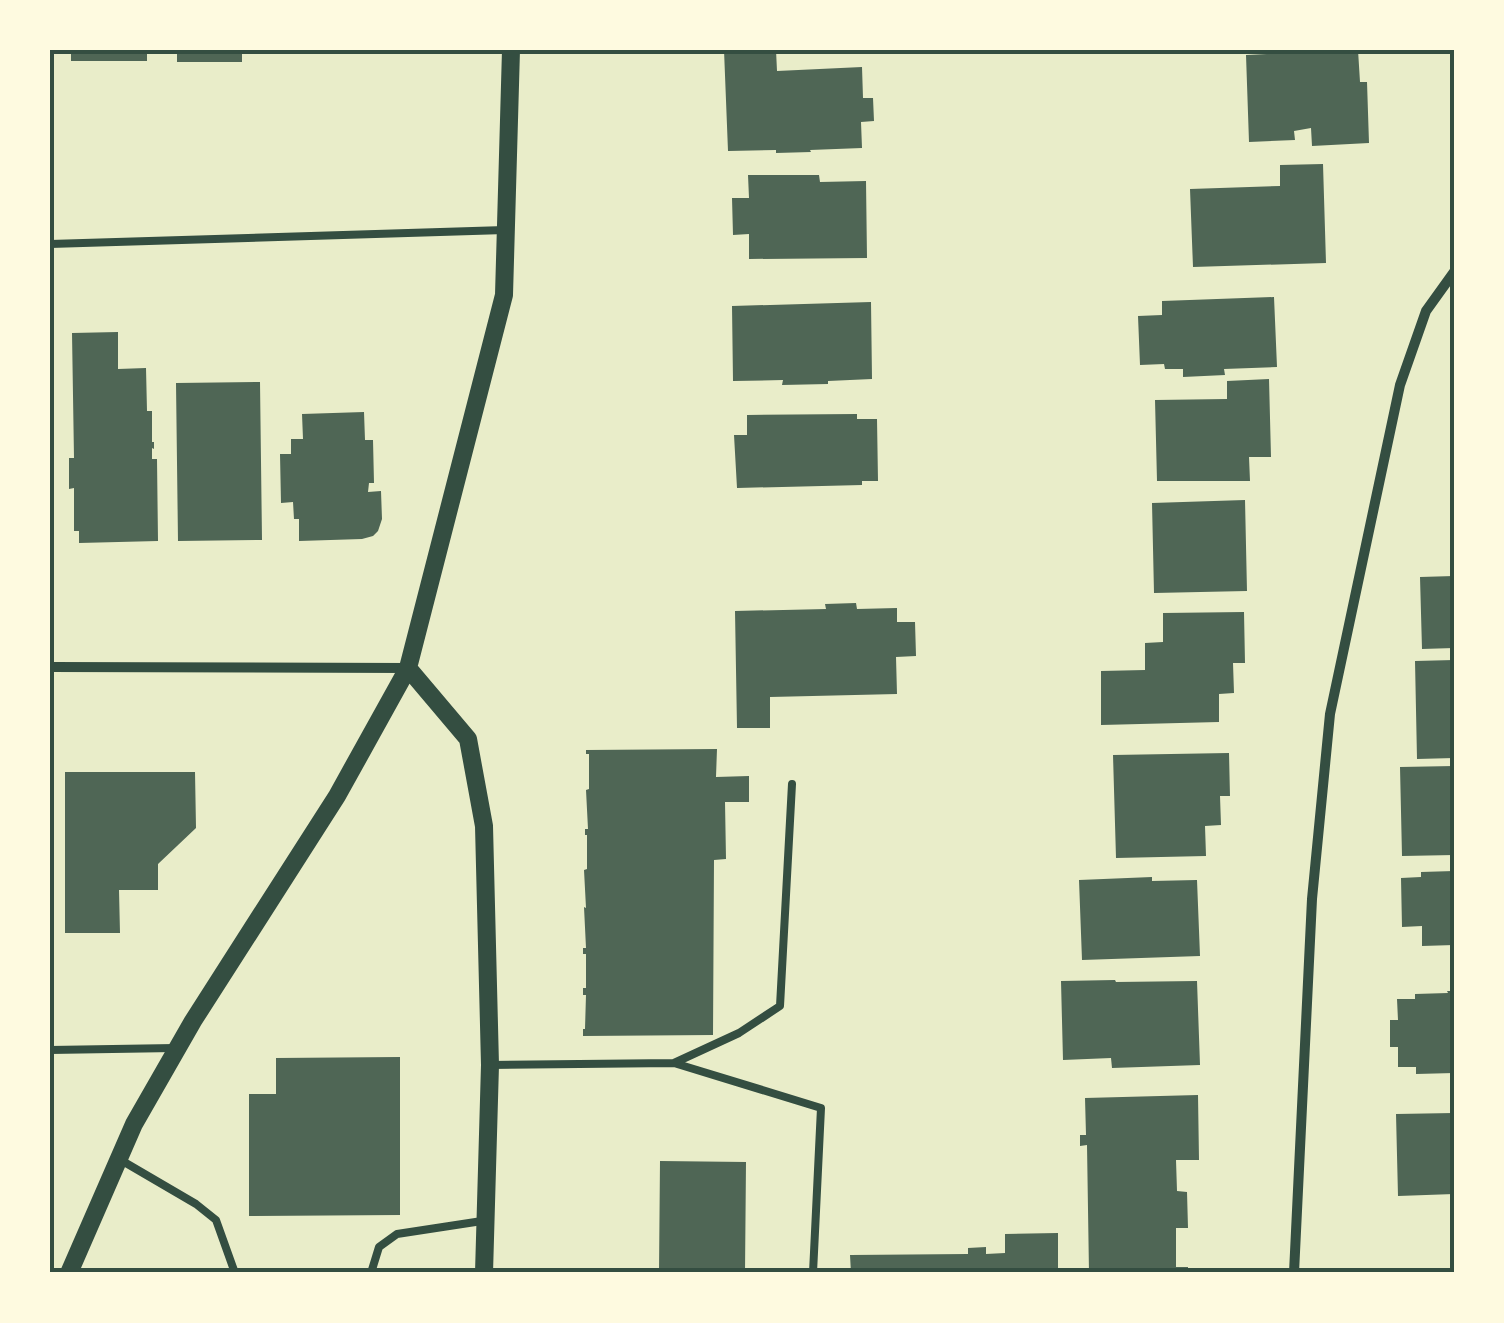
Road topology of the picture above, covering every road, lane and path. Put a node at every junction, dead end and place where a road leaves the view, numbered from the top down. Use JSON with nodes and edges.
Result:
{"nodes":[{"id":1,"x":511,"y":50,"type":"edge"},
{"id":2,"x":505,"y":230,"type":"junction"},
{"id":3,"x":50,"y":244,"type":"edge"},
{"id":4,"x":1454,"y":272,"type":"edge"},
{"id":5,"x":50,"y":667,"type":"edge"},
{"id":6,"x":408,"y":668,"type":"junction"},
{"id":7,"x":792,"y":784,"type":"dead end"},
{"id":8,"x":178,"y":1048,"type":"junction"},
{"id":9,"x":50,"y":1050,"type":"edge"},
{"id":10,"x":674,"y":1063,"type":"junction"},
{"id":11,"x":490,"y":1065,"type":"junction"},
{"id":12,"x":118,"y":1159,"type":"junction"},
{"id":13,"x":486,"y":1220,"type":"junction"},
{"id":14,"x":69,"y":1273,"type":"edge"},
{"id":15,"x":236,"y":1273,"type":"edge"},
{"id":16,"x":371,"y":1273,"type":"edge"},
{"id":17,"x":484,"y":1273,"type":"edge"},
{"id":18,"x":814,"y":1273,"type":"edge"},
{"id":19,"x":1294,"y":1273,"type":"edge"}],
"edges":[{"from":1,"to":2,"type":"street"},
{"from":2,"to":3,"type":"lane"},
{"from":2,"to":6,"type":"street"},
{"from":4,"to":19,"type":"street"},
{"from":5,"to":6,"type":"street"},
{"from":6,"to":8,"type":"street"},
{"from":6,"to":11,"type":"street"},
{"from":7,"to":10,"type":"lane"},
{"from":8,"to":9,"type":"lane"},
{"from":8,"to":12,"type":"street"},
{"from":10,"to":11,"type":"lane"},
{"from":10,"to":18,"type":"lane"},
{"from":11,"to":13,"type":"street"},
{"from":12,"to":14,"type":"street"},
{"from":12,"to":15,"type":"lane"},
{"from":13,"to":16,"type":"lane"},
{"from":13,"to":17,"type":"street"}]}
